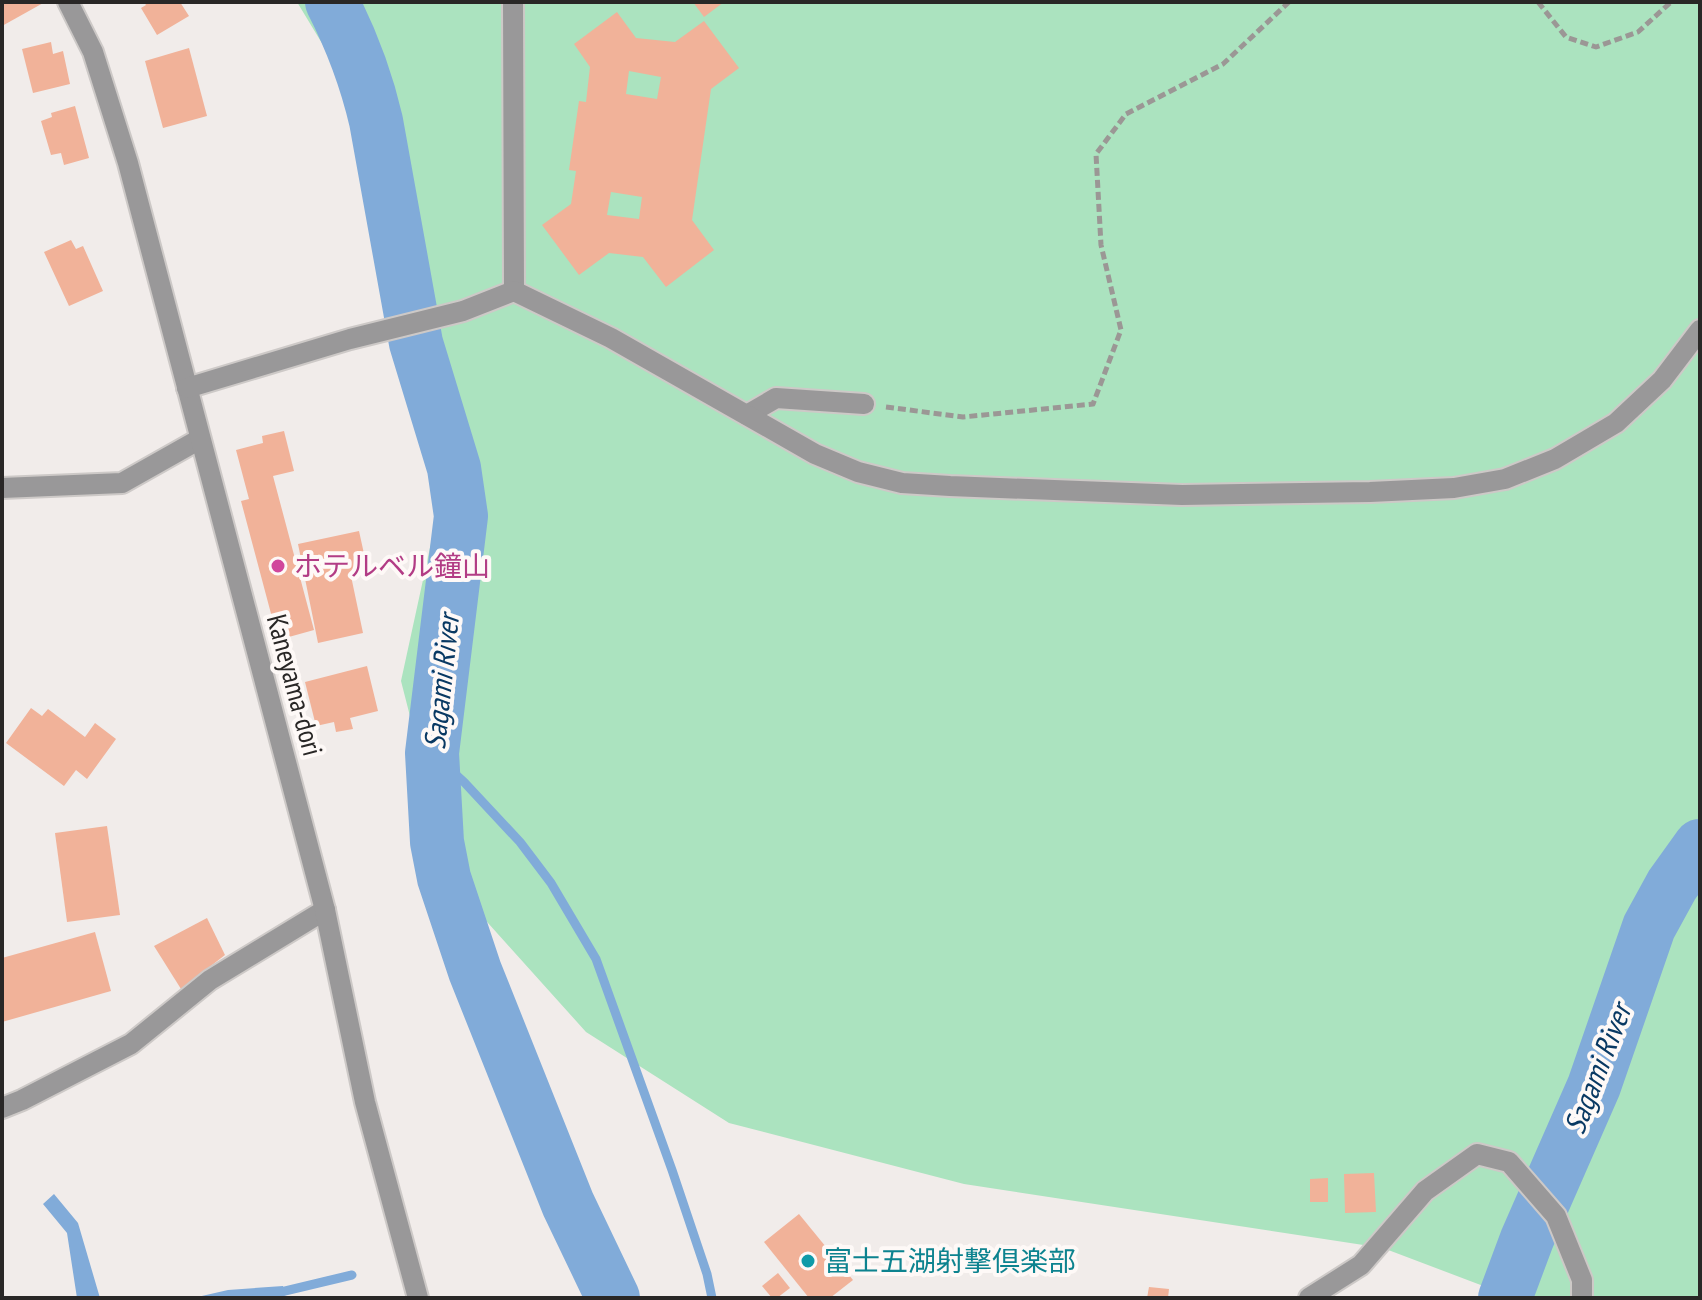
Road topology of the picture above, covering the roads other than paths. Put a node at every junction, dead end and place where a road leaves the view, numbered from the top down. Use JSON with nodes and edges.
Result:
{"nodes":[{"id":1,"x":68,"y":2,"type":"edge"},
{"id":2,"x":513,"y":2,"type":"edge"},
{"id":3,"x":514,"y":291,"type":"junction"},
{"id":4,"x":1700,"y":330,"type":"edge"},
{"id":5,"x":187,"y":388,"type":"junction"},
{"id":6,"x":864,"y":404,"type":"road end"},
{"id":7,"x":747,"y":415,"type":"junction"},
{"id":8,"x":200,"y":439,"type":"junction"},
{"id":9,"x":2,"y":488,"type":"edge"},
{"id":10,"x":325,"y":910,"type":"junction"},
{"id":11,"x":2,"y":1108,"type":"edge"},
{"id":12,"x":418,"y":1298,"type":"edge"},
{"id":13,"x":1309,"y":1298,"type":"edge"},
{"id":14,"x":1582,"y":1298,"type":"edge"}],
"edges":[{"from":1,"to":5,"type":"street","name":"Kaneyama-dori"},
{"from":2,"to":3,"type":"street"},
{"from":3,"to":5,"type":"street"},
{"from":3,"to":7,"type":"street"},
{"from":4,"to":7,"type":"street"},
{"from":5,"to":8,"type":"street","name":"Kaneyama-dori"},
{"from":6,"to":7,"type":"street"},
{"from":8,"to":9,"type":"street"},
{"from":8,"to":10,"type":"street","name":"Kaneyama-dori"},
{"from":10,"to":11,"type":"street"},
{"from":10,"to":12,"type":"street","name":"Kaneyama-dori"},
{"from":13,"to":14,"type":"street"}]}
